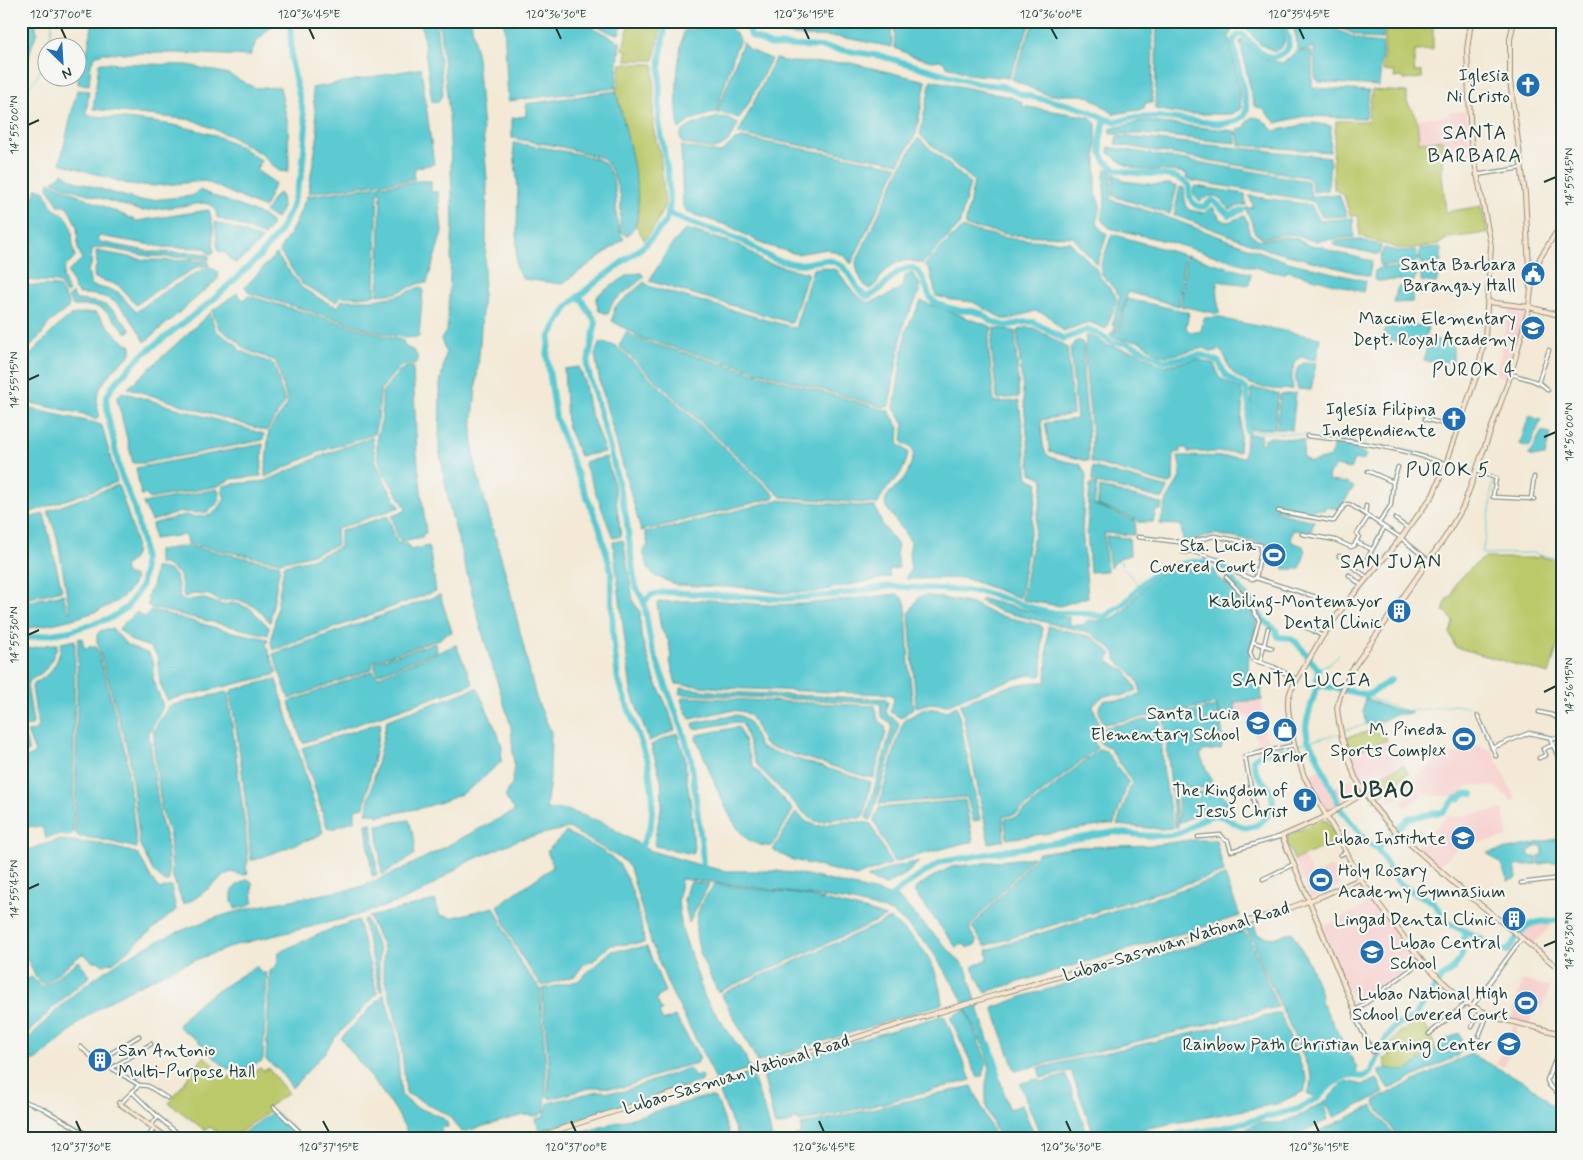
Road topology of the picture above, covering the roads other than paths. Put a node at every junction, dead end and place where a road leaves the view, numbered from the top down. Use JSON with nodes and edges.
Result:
{"nodes":[{"id":1,"x":1471,"y":21,"type":"edge"},
{"id":2,"x":1514,"y":21,"type":"edge"},
{"id":3,"x":1521,"y":168,"type":"junction"},
{"id":4,"x":1476,"y":175,"type":"junction"},
{"id":5,"x":1562,"y":223,"type":"edge"},
{"id":6,"x":1531,"y":288,"type":"junction"},
{"id":7,"x":1488,"y":302,"type":"junction"},
{"id":8,"x":1529,"y":307,"type":"junction"},
{"id":9,"x":1562,"y":316,"type":"edge"},
{"id":10,"x":1549,"y":350,"type":"dead end"},
{"id":11,"x":1511,"y":374,"type":"junction"},
{"id":12,"x":1538,"y":383,"type":"junction"},
{"id":13,"x":1548,"y":390,"type":"dead end"},
{"id":14,"x":1427,"y":414,"type":"dead end"},
{"id":15,"x":1459,"y":428,"type":"junction"},
{"id":16,"x":1307,"y":436,"type":"dead end"},
{"id":17,"x":1446,"y":464,"type":"junction"},
{"id":18,"x":1398,"y":467,"type":"dead end"},
{"id":19,"x":1368,"y":471,"type":"dead end"},
{"id":20,"x":1476,"y":474,"type":"junction"},
{"id":21,"x":1534,"y":477,"type":"dead end"},
{"id":22,"x":1393,"y":482,"type":"junction"},
{"id":23,"x":1366,"y":506,"type":"dead end"},
{"id":24,"x":1278,"y":511,"type":"dead end"},
{"id":25,"x":1366,"y":516,"type":"junction"},
{"id":26,"x":1395,"y":519,"type":"dead end"},
{"id":27,"x":1379,"y":523,"type":"junction"},
{"id":28,"x":1385,"y":527,"type":"junction"},
{"id":29,"x":1408,"y":529,"type":"junction"},
{"id":30,"x":1302,"y":534,"type":"dead end"},
{"id":31,"x":1138,"y":537,"type":"dead end"},
{"id":32,"x":1401,"y":538,"type":"junction"},
{"id":33,"x":1184,"y":542,"type":"junction"},
{"id":34,"x":1356,"y":542,"type":"junction"},
{"id":35,"x":1371,"y":549,"type":"junction"},
{"id":36,"x":1339,"y":556,"type":"dead end"},
{"id":37,"x":1367,"y":559,"type":"dead end"},
{"id":38,"x":1428,"y":560,"type":"junction"},
{"id":39,"x":1220,"y":561,"type":"dead end"},
{"id":40,"x":1237,"y":573,"type":"dead end"},
{"id":41,"x":1349,"y":575,"type":"dead end"},
{"id":42,"x":1226,"y":577,"type":"dead end"},
{"id":43,"x":1256,"y":578,"type":"junction"},
{"id":44,"x":1368,"y":578,"type":"junction"},
{"id":45,"x":1362,"y":586,"type":"junction"},
{"id":46,"x":1343,"y":607,"type":"junction"},
{"id":47,"x":1296,"y":624,"type":"dead end"},
{"id":48,"x":1268,"y":628,"type":"dead end"},
{"id":49,"x":1322,"y":637,"type":"junction"},
{"id":50,"x":1253,"y":642,"type":"junction"},
{"id":51,"x":1264,"y":645,"type":"junction"},
{"id":52,"x":1272,"y":648,"type":"dead end"},
{"id":53,"x":1260,"y":662,"type":"junction"},
{"id":54,"x":1296,"y":679,"type":"junction"},
{"id":55,"x":1539,"y":712,"type":"dead end"},
{"id":56,"x":1478,"y":716,"type":"dead end"},
{"id":57,"x":1562,"y":721,"type":"edge"},
{"id":58,"x":1562,"y":734,"type":"edge"},
{"id":59,"x":1549,"y":737,"type":"junction"},
{"id":60,"x":1561,"y":740,"type":"edge"},
{"id":61,"x":1553,"y":745,"type":"junction"},
{"id":62,"x":1294,"y":746,"type":"junction"},
{"id":63,"x":1492,"y":748,"type":"junction"},
{"id":64,"x":1496,"y":756,"type":"dead end"},
{"id":65,"x":1558,"y":757,"type":"dead end"},
{"id":66,"x":1539,"y":758,"type":"dead end"},
{"id":67,"x":1364,"y":793,"type":"junction"},
{"id":68,"x":1256,"y":815,"type":"dead end"},
{"id":69,"x":1326,"y":816,"type":"junction"},
{"id":70,"x":1282,"y":836,"type":"junction"},
{"id":71,"x":1198,"y":837,"type":"dead end"},
{"id":72,"x":1346,"y":852,"type":"junction"},
{"id":73,"x":1340,"y":855,"type":"dead end"},
{"id":74,"x":1351,"y":862,"type":"junction"},
{"id":75,"x":1294,"y":864,"type":"junction"},
{"id":76,"x":1344,"y":865,"type":"dead end"},
{"id":77,"x":1562,"y":878,"type":"edge"},
{"id":78,"x":1263,"y":879,"type":"dead end"},
{"id":79,"x":1360,"y":879,"type":"junction"},
{"id":80,"x":1521,"y":883,"type":"dead end"},
{"id":81,"x":1309,"y":901,"type":"junction"},
{"id":82,"x":1521,"y":938,"type":"junction"},
{"id":83,"x":1422,"y":961,"type":"junction"},
{"id":84,"x":1562,"y":971,"type":"edge"},
{"id":85,"x":1466,"y":1003,"type":"junction"},
{"id":86,"x":1472,"y":1006,"type":"junction"},
{"id":87,"x":1480,"y":1010,"type":"junction"},
{"id":88,"x":1355,"y":1011,"type":"junction"},
{"id":89,"x":1488,"y":1014,"type":"junction"},
{"id":90,"x":1472,"y":1027,"type":"dead end"},
{"id":91,"x":1429,"y":1034,"type":"dead end"},
{"id":92,"x":1562,"y":1034,"type":"edge"},
{"id":93,"x":139,"y":1036,"type":"dead end"},
{"id":94,"x":1479,"y":1036,"type":"dead end"},
{"id":95,"x":151,"y":1044,"type":"dead end"},
{"id":96,"x":1562,"y":1044,"type":"edge"},
{"id":97,"x":82,"y":1047,"type":"dead end"},
{"id":98,"x":1373,"y":1052,"type":"dead end"},
{"id":99,"x":103,"y":1063,"type":"junction"},
{"id":100,"x":1554,"y":1064,"type":"junction"},
{"id":101,"x":1562,"y":1066,"type":"edge"},
{"id":102,"x":112,"y":1068,"type":"junction"},
{"id":103,"x":139,"y":1085,"type":"junction"},
{"id":104,"x":132,"y":1092,"type":"junction"},
{"id":105,"x":168,"y":1098,"type":"dead end"},
{"id":106,"x":1562,"y":1098,"type":"edge"},
{"id":107,"x":21,"y":1100,"type":"edge"},
{"id":108,"x":120,"y":1103,"type":"joint"},
{"id":109,"x":274,"y":1108,"type":"dead end"},
{"id":110,"x":158,"y":1118,"type":"junction"},
{"id":111,"x":153,"y":1127,"type":"junction"},
{"id":112,"x":181,"y":1136,"type":"dead end"},
{"id":113,"x":95,"y":1139,"type":"edge"},
{"id":114,"x":147,"y":1139,"type":"edge"},
{"id":115,"x":169,"y":1139,"type":"edge"},
{"id":116,"x":308,"y":1139,"type":"edge"},
{"id":117,"x":531,"y":1139,"type":"edge"}],
"edges":[{"from":1,"to":4,"type":"main road"},
{"from":2,"to":3,"type":"main road"},
{"from":3,"to":4,"type":"street"},
{"from":3,"to":6,"type":"main road"},
{"from":4,"to":7,"type":"main road"},
{"from":5,"to":6,"type":"main road"},
{"from":6,"to":8,"type":"main road"},
{"from":7,"to":8,"type":"main road"},
{"from":7,"to":15,"type":"main road"},
{"from":8,"to":9,"type":"main road"},
{"from":8,"to":11,"type":"main road"},
{"from":10,"to":12,"type":"street"},
{"from":11,"to":12,"type":"street"},
{"from":11,"to":20,"type":"main road"},
{"from":12,"to":13,"type":"street"},
{"from":14,"to":15,"type":"street"},
{"from":15,"to":17,"type":"main road"},
{"from":16,"to":17,"type":"street"},
{"from":17,"to":29,"type":"main road"},
{"from":18,"to":22,"type":"street"},
{"from":19,"to":22,"type":"street"},
{"from":20,"to":21,"type":"street"},
{"from":20,"to":38,"type":"main road"},
{"from":22,"to":27,"type":"street"},
{"from":23,"to":25,"type":"street"},
{"from":24,"to":25,"type":"street"},
{"from":25,"to":27,"type":"street"},
{"from":25,"to":34,"type":"street"},
{"from":26,"to":29,"type":"street"},
{"from":27,"to":28,"type":"street"},
{"from":28,"to":32,"type":"street"},
{"from":28,"to":35,"type":"street"},
{"from":29,"to":32,"type":"main road"},
{"from":30,"to":34,"type":"street"},
{"from":31,"to":33,"type":"street"},
{"from":32,"to":38,"type":"street"},
{"from":32,"to":44,"type":"main road"},
{"from":33,"to":39,"type":"street"},
{"from":33,"to":43,"type":"street"},
{"from":34,"to":35,"type":"street"},
{"from":35,"to":37,"type":"street"},
{"from":36,"to":44,"type":"street"},
{"from":38,"to":67,"type":"main road"},
{"from":40,"to":43,"type":"street"},
{"from":41,"to":45,"type":"street"},
{"from":42,"to":50,"type":"street"},
{"from":43,"to":46,"type":"street"},
{"from":44,"to":45,"type":"main road"},
{"from":45,"to":46,"type":"main road"},
{"from":46,"to":49,"type":"main road"},
{"from":47,"to":49,"type":"street"},
{"from":48,"to":51,"type":"street"},
{"from":49,"to":54,"type":"main road"},
{"from":50,"to":51,"type":"street"},
{"from":50,"to":53,"type":"street"},
{"from":51,"to":52,"type":"street"},
{"from":51,"to":53,"type":"street"},
{"from":53,"to":54,"type":"street"},
{"from":54,"to":62,"type":"main road"},
{"from":55,"to":57,"type":"street"},
{"from":56,"to":63,"type":"street"},
{"from":58,"to":60,"type":"street"},
{"from":59,"to":60,"type":"street"},
{"from":59,"to":61,"type":"street"},
{"from":59,"to":63,"type":"street"},
{"from":61,"to":65,"type":"street"},
{"from":61,"to":66,"type":"street"},
{"from":62,"to":68,"type":"street"},
{"from":62,"to":69,"type":"main road"},
{"from":63,"to":64,"type":"street"},
{"from":67,"to":69,"type":"main road"},
{"from":67,"to":82,"type":"main road"},
{"from":69,"to":70,"type":"main road"},
{"from":69,"to":72,"type":"main road"},
{"from":70,"to":71,"type":"street"},
{"from":70,"to":75,"type":"main road"},
{"from":72,"to":73,"type":"street"},
{"from":72,"to":74,"type":"main road"},
{"from":74,"to":76,"type":"street"},
{"from":74,"to":79,"type":"main road"},
{"from":75,"to":78,"type":"street"},
{"from":75,"to":81,"type":"main road"},
{"from":77,"to":80,"type":"street"},
{"from":79,"to":81,"type":"main road","name":"Lubao-Sasmuan National Road"},
{"from":79,"to":83,"type":"main road"},
{"from":81,"to":88,"type":"main road"},
{"from":81,"to":117,"type":"main road","name":"Lubao-Sasmuan National Road"},
{"from":82,"to":84,"type":"main road"},
{"from":82,"to":86,"type":"street"},
{"from":83,"to":85,"type":"main road"},
{"from":83,"to":88,"type":"street"},
{"from":85,"to":86,"type":"main road"},
{"from":85,"to":91,"type":"street"},
{"from":86,"to":87,"type":"main road"},
{"from":87,"to":89,"type":"main road"},
{"from":87,"to":90,"type":"street"},
{"from":88,"to":98,"type":"street"},
{"from":89,"to":92,"type":"main road"},
{"from":89,"to":94,"type":"street"},
{"from":93,"to":99,"type":"street"},
{"from":95,"to":102,"type":"street"},
{"from":96,"to":100,"type":"street"},
{"from":97,"to":99,"type":"street"},
{"from":99,"to":102,"type":"street"},
{"from":100,"to":101,"type":"street"},
{"from":100,"to":106,"type":"street"},
{"from":102,"to":103,"type":"street"},
{"from":103,"to":104,"type":"street"},
{"from":103,"to":105,"type":"street"},
{"from":104,"to":108,"type":"street"},
{"from":104,"to":110,"type":"street"},
{"from":107,"to":113,"type":"street"},
{"from":108,"to":111,"type":"main road"},
{"from":109,"to":116,"type":"street"},
{"from":110,"to":111,"type":"street"},
{"from":110,"to":112,"type":"street"},
{"from":111,"to":114,"type":"street"},
{"from":111,"to":115,"type":"main road"}]}
